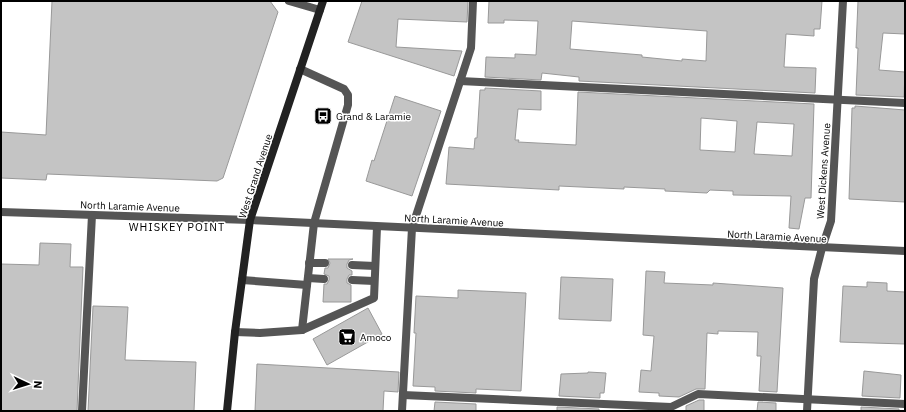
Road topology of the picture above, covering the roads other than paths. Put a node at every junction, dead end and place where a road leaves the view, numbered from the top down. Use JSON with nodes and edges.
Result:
{"nodes":[{"id":1,"x":289,"y":1,"type":"edge"},
{"id":2,"x":323,"y":1,"type":"edge"},
{"id":3,"x":472,"y":1,"type":"edge"},
{"id":4,"x":843,"y":1,"type":"edge"},
{"id":5,"x":320,"y":10,"type":"junction"},
{"id":6,"x":300,"y":69,"type":"junction"},
{"id":7,"x":460,"y":80,"type":"junction"},
{"id":8,"x":838,"y":100,"type":"junction"},
{"id":9,"x":905,"y":103,"type":"edge"},
{"id":10,"x":1,"y":212,"type":"edge"},
{"id":11,"x":92,"y":215,"type":"junction"},
{"id":12,"x":250,"y":220,"type":"junction"},
{"id":13,"x":314,"y":223,"type":"junction"},
{"id":14,"x":377,"y":227,"type":"junction"},
{"id":15,"x":412,"y":228,"type":"junction"},
{"id":16,"x":822,"y":248,"type":"junction"},
{"id":17,"x":905,"y":252,"type":"edge"},
{"id":18,"x":309,"y":263,"type":"junction"},
{"id":19,"x":325,"y":263,"type":"dead end"},
{"id":20,"x":352,"y":265,"type":"dead end"},
{"id":21,"x":375,"y":266,"type":"junction"},
{"id":22,"x":324,"y":279,"type":"dead end"},
{"id":23,"x":242,"y":280,"type":"junction"},
{"id":24,"x":352,"y":280,"type":"dead end"},
{"id":25,"x":374,"y":281,"type":"junction"},
{"id":26,"x":307,"y":282,"type":"junction"},
{"id":27,"x":302,"y":330,"type":"junction"},
{"id":28,"x":235,"y":332,"type":"junction"},
{"id":29,"x":403,"y":395,"type":"junction"},
{"id":30,"x":808,"y":399,"type":"junction"},
{"id":31,"x":905,"y":404,"type":"edge"},
{"id":32,"x":82,"y":411,"type":"edge"},
{"id":33,"x":227,"y":411,"type":"edge"},
{"id":34,"x":402,"y":411,"type":"edge"},
{"id":35,"x":807,"y":411,"type":"edge"}],
"edges":[{"from":1,"to":5,"type":"street"},
{"from":2,"to":5,"type":"main road","name":"West Grand Avenue"},
{"from":3,"to":7,"type":"street"},
{"from":4,"to":8,"type":"street","name":"West Dickens Avenue"},
{"from":5,"to":6,"type":"main road","name":"West Grand Avenue"},
{"from":6,"to":12,"type":"main road","name":"West Grand Avenue"},
{"from":6,"to":13,"type":"street"},
{"from":7,"to":8,"type":"street"},
{"from":7,"to":15,"type":"street"},
{"from":8,"to":9,"type":"street"},
{"from":8,"to":16,"type":"street","name":"West Dickens Avenue"},
{"from":10,"to":11,"type":"street","name":"North Laramie Avenue"},
{"from":11,"to":12,"type":"street","name":"North Laramie Avenue"},
{"from":11,"to":32,"type":"street"},
{"from":12,"to":13,"type":"street","name":"North Laramie Avenue"},
{"from":12,"to":23,"type":"main road","name":"West Grand Avenue"},
{"from":13,"to":14,"type":"street","name":"North Laramie Avenue"},
{"from":13,"to":18,"type":"street"},
{"from":14,"to":15,"type":"street","name":"North Laramie Avenue"},
{"from":14,"to":21,"type":"street"},
{"from":15,"to":16,"type":"street","name":"North Laramie Avenue"},
{"from":15,"to":29,"type":"street"},
{"from":16,"to":17,"type":"street","name":"North Laramie Avenue"},
{"from":16,"to":30,"type":"street","name":"West Dickens Avenue"},
{"from":18,"to":19,"type":"street"},
{"from":18,"to":26,"type":"street"},
{"from":20,"to":21,"type":"street"},
{"from":21,"to":25,"type":"street"},
{"from":22,"to":26,"type":"street"},
{"from":23,"to":26,"type":"street"},
{"from":23,"to":28,"type":"main road","name":"West Grand Avenue"},
{"from":24,"to":25,"type":"street"},
{"from":25,"to":27,"type":"street"},
{"from":26,"to":27,"type":"street"},
{"from":27,"to":28,"type":"street"},
{"from":28,"to":33,"type":"main road","name":"West Grand Avenue"},
{"from":29,"to":30,"type":"street"},
{"from":29,"to":34,"type":"street"},
{"from":30,"to":31,"type":"street"},
{"from":30,"to":35,"type":"street","name":"West Dickens Avenue"}]}
